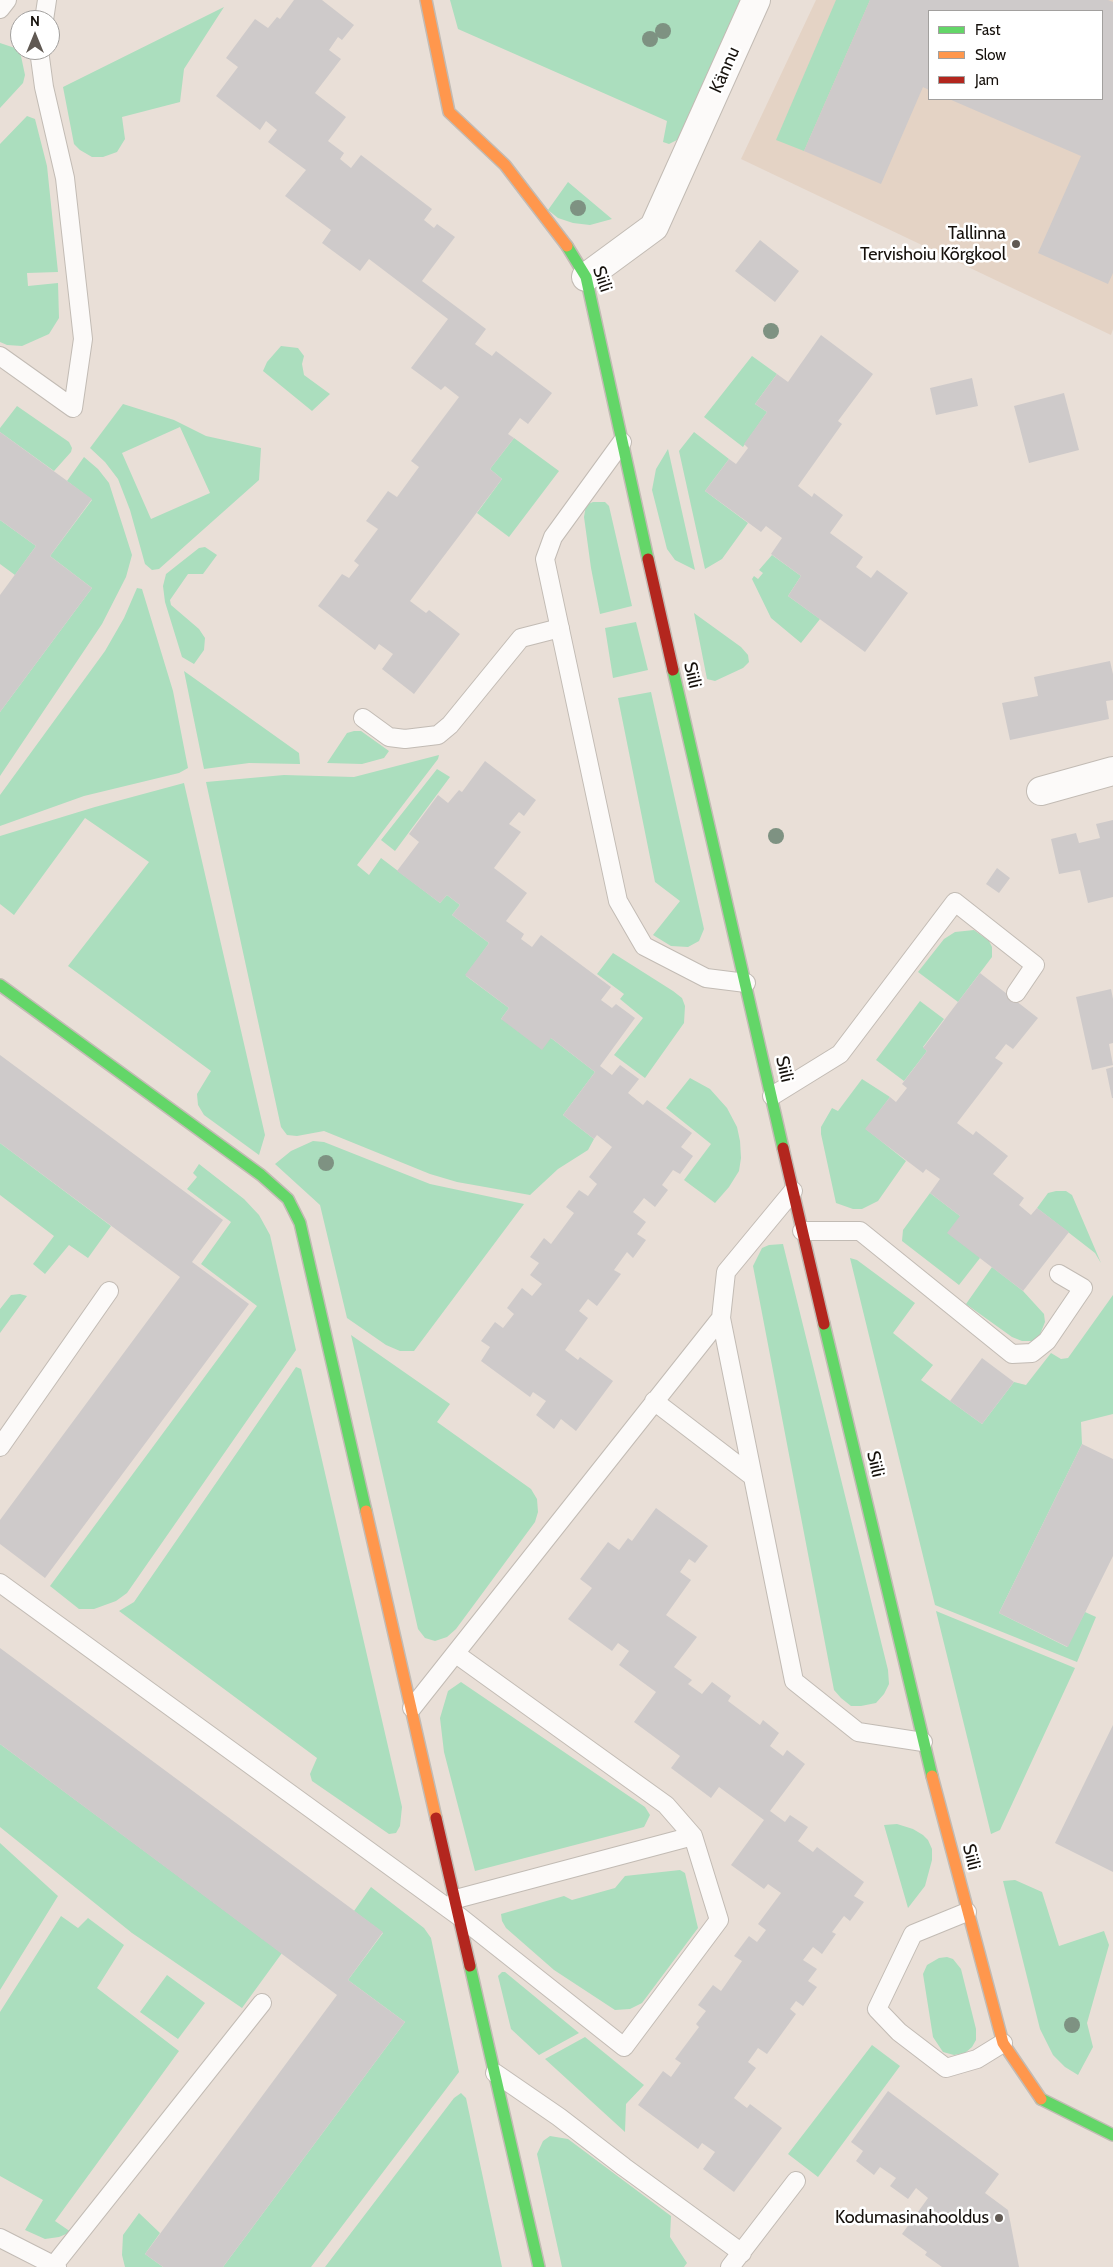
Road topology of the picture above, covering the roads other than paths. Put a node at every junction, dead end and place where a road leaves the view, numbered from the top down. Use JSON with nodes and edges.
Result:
{"nodes":[{"id":1,"x":7,"y":0,"type":"edge"},
{"id":2,"x":426,"y":0,"type":"edge"},
{"id":3,"x":756,"y":0,"type":"edge"},
{"id":4,"x":0,"y":10,"type":"edge"},
{"id":5,"x":40,"y":60,"type":"edge"},
{"id":6,"x":586,"y":277,"type":"junction"},
{"id":7,"x":0,"y":356,"type":"edge"},
{"id":8,"x":622,"y":442,"type":"junction"},
{"id":9,"x":560,"y":628,"type":"junction"},
{"id":10,"x":363,"y":718,"type":"dead end"},
{"id":11,"x":1113,"y":771,"type":"edge"},
{"id":12,"x":1041,"y":791,"type":"dead end"},
{"id":13,"x":746,"y":983,"type":"junction"},
{"id":14,"x":0,"y":984,"type":"edge"},
{"id":15,"x":1016,"y":994,"type":"dead end"},
{"id":16,"x":772,"y":1096,"type":"junction"},
{"id":17,"x":793,"y":1191,"type":"junction"},
{"id":18,"x":802,"y":1231,"type":"junction"},
{"id":19,"x":1059,"y":1274,"type":"dead end"},
{"id":20,"x":108,"y":1291,"type":"dead end"},
{"id":21,"x":721,"y":1318,"type":"junction"},
{"id":22,"x":654,"y":1401,"type":"junction"},
{"id":23,"x":0,"y":1447,"type":"edge"},
{"id":24,"x":752,"y":1476,"type":"junction"},
{"id":25,"x":0,"y":1583,"type":"edge"},
{"id":26,"x":456,"y":1654,"type":"junction"},
{"id":27,"x":412,"y":1708,"type":"junction"},
{"id":28,"x":923,"y":1742,"type":"junction"},
{"id":29,"x":693,"y":1836,"type":"junction"},
{"id":30,"x":456,"y":1899,"type":"junction"},
{"id":31,"x":967,"y":1912,"type":"junction"},
{"id":32,"x":460,"y":1917,"type":"junction"},
{"id":33,"x":262,"y":2002,"type":"dead end"},
{"id":34,"x":1003,"y":2043,"type":"junction"},
{"id":35,"x":495,"y":2073,"type":"junction"},
{"id":36,"x":1113,"y":2135,"type":"edge"},
{"id":37,"x":796,"y":2181,"type":"dead end"},
{"id":38,"x":0,"y":2238,"type":"edge"},
{"id":39,"x":742,"y":2253,"type":"junction"},
{"id":40,"x":56,"y":2266,"type":"edge"},
{"id":41,"x":539,"y":2267,"type":"edge"},
{"id":42,"x":730,"y":2267,"type":"edge"}],
"edges":[{"from":1,"to":4,"type":"lane"},
{"from":2,"to":6,"type":"street","name":"Siili"},
{"from":3,"to":6,"type":"street","name":"Kännu"},
{"from":5,"to":7,"type":"lane"},
{"from":6,"to":8,"type":"street","name":"Siili"},
{"from":8,"to":9,"type":"lane"},
{"from":8,"to":13,"type":"street","name":"Siili"},
{"from":9,"to":10,"type":"lane"},
{"from":9,"to":13,"type":"lane"},
{"from":11,"to":12,"type":"street"},
{"from":13,"to":16,"type":"street","name":"Siili"},
{"from":14,"to":27,"type":"street"},
{"from":15,"to":16,"type":"lane"},
{"from":16,"to":17,"type":"street","name":"Siili"},
{"from":17,"to":18,"type":"street","name":"Siili"},
{"from":17,"to":21,"type":"lane"},
{"from":18,"to":19,"type":"lane"},
{"from":18,"to":28,"type":"street","name":"Siili"},
{"from":20,"to":23,"type":"lane"},
{"from":21,"to":22,"type":"lane"},
{"from":21,"to":24,"type":"lane"},
{"from":22,"to":24,"type":"lane"},
{"from":22,"to":26,"type":"lane"},
{"from":24,"to":28,"type":"lane"},
{"from":25,"to":32,"type":"lane"},
{"from":26,"to":27,"type":"lane"},
{"from":26,"to":29,"type":"lane"},
{"from":27,"to":30,"type":"street"},
{"from":28,"to":31,"type":"street","name":"Siili"},
{"from":29,"to":30,"type":"lane"},
{"from":29,"to":32,"type":"lane"},
{"from":30,"to":32,"type":"street"},
{"from":31,"to":34,"type":"street","name":"Siili"},
{"from":31,"to":34,"type":"lane"},
{"from":32,"to":35,"type":"street"},
{"from":33,"to":40,"type":"lane"},
{"from":34,"to":36,"type":"street","name":"Siili"},
{"from":35,"to":39,"type":"lane"},
{"from":35,"to":41,"type":"street"},
{"from":37,"to":39,"type":"lane"},
{"from":38,"to":40,"type":"lane"},
{"from":39,"to":42,"type":"lane"}]}
